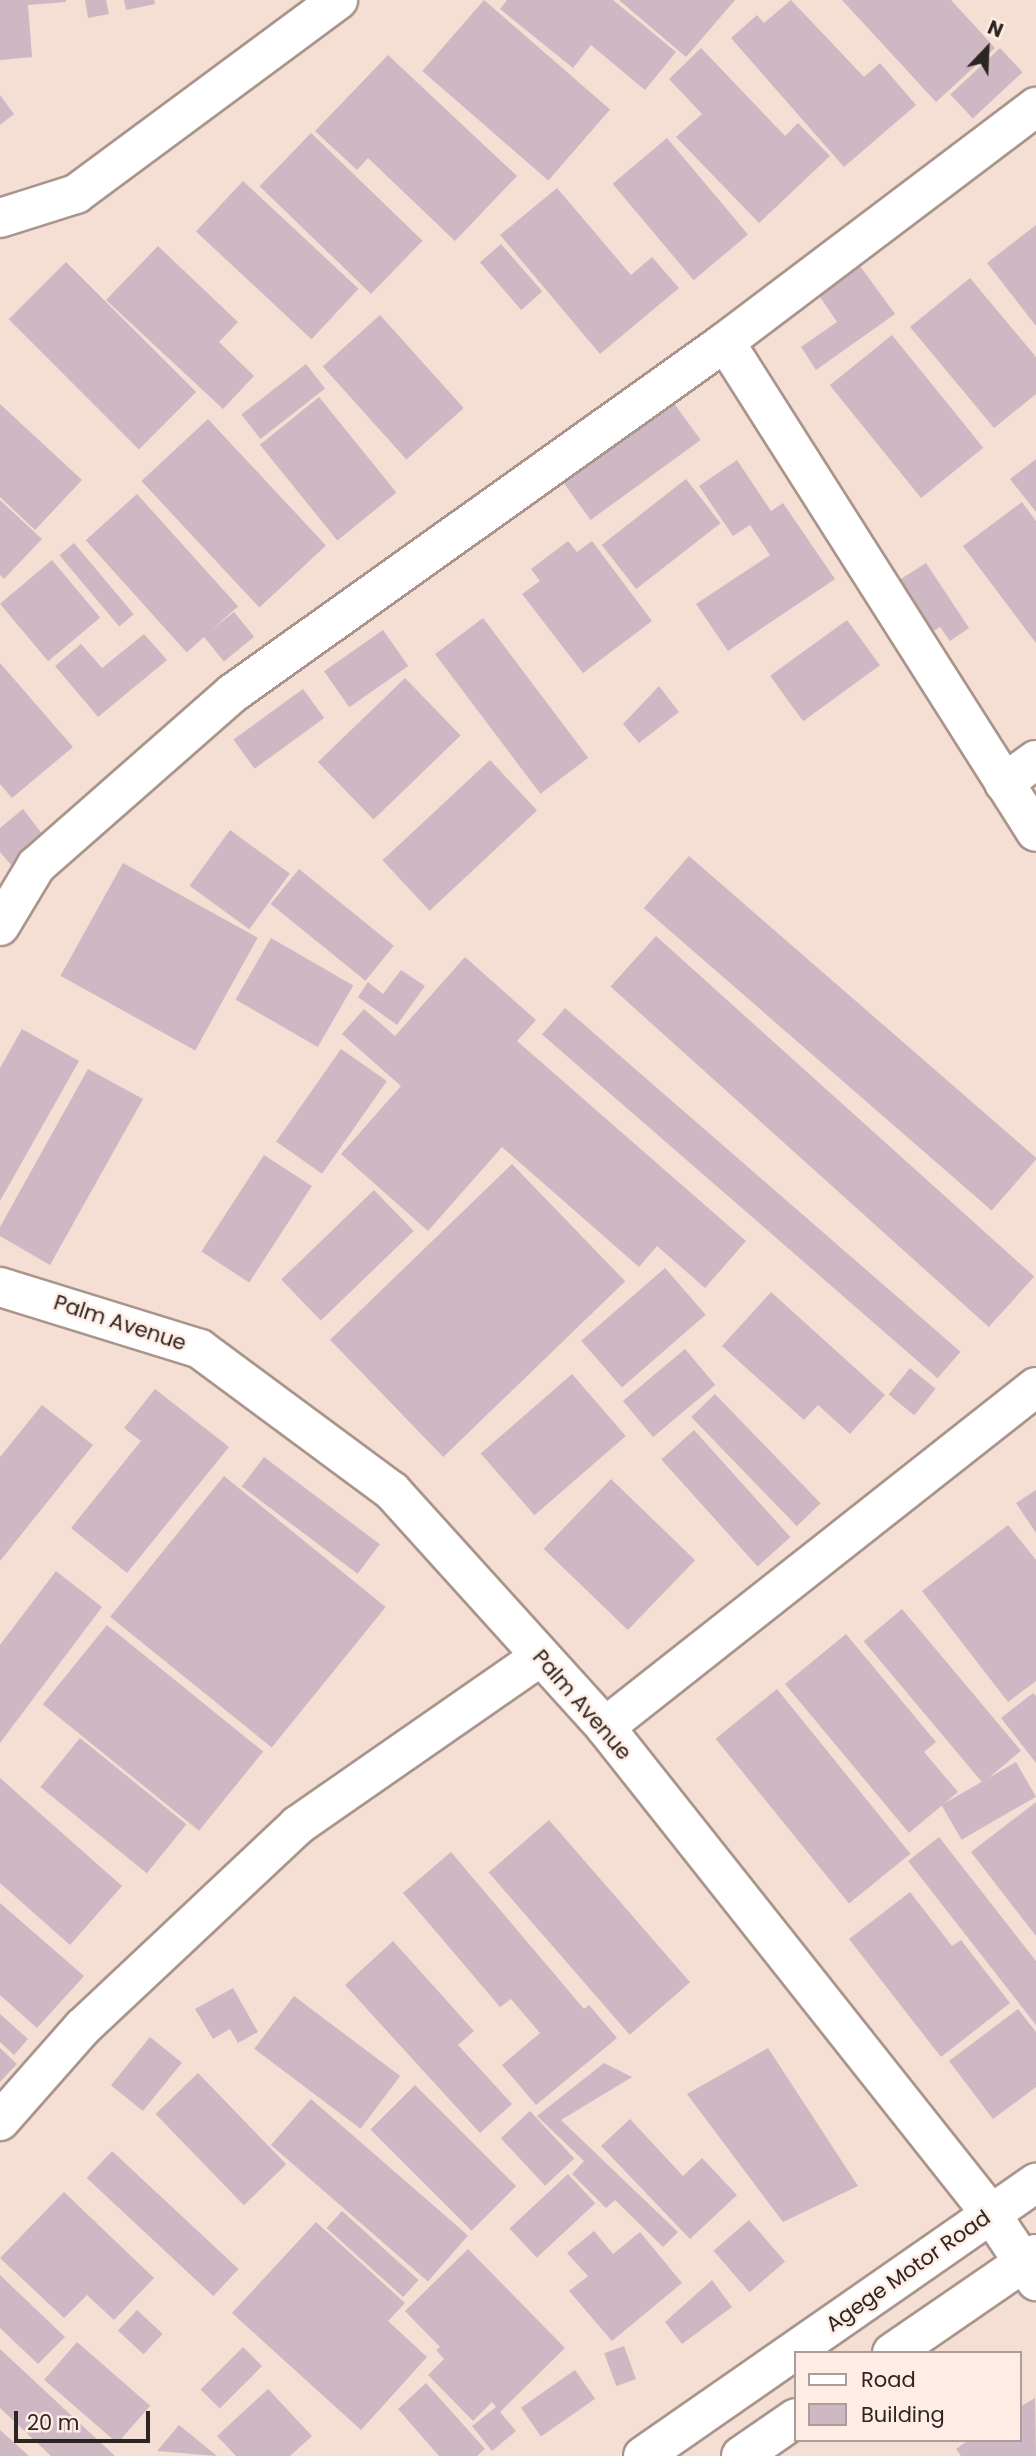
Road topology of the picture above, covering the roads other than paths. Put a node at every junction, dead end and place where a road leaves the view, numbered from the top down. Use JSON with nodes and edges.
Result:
{"nodes":[{"id":1,"x":338,"y":0,"type":"edge"},
{"id":2,"x":1036,"y":107,"type":"edge"},
{"id":3,"x":0,"y":218,"type":"edge"},
{"id":4,"x":725,"y":342,"type":"junction"},
{"id":5,"x":1036,"y":760,"type":"edge"},
{"id":6,"x":1004,"y":783,"type":"junction"},
{"id":7,"x":1036,"y":832,"type":"edge"},
{"id":8,"x":0,"y":926,"type":"edge"},
{"id":9,"x":0,"y":1287,"type":"edge"},
{"id":10,"x":1036,"y":1387,"type":"edge"},
{"id":11,"x":540,"y":1657,"type":"junction"},
{"id":12,"x":605,"y":1727,"type":"junction"},
{"id":13,"x":0,"y":2121,"type":"edge"},
{"id":14,"x":1036,"y":2183,"type":"edge"},
{"id":15,"x":991,"y":2214,"type":"junction"},
{"id":16,"x":1032,"y":2266,"type":"edge"},
{"id":17,"x":895,"y":2351,"type":"edge"},
{"id":18,"x":794,"y":2419,"type":"edge"},
{"id":19,"x":643,"y":2456,"type":"edge"},
{"id":20,"x":741,"y":2456,"type":"edge"}],
"edges":[{"from":1,"to":3,"type":"main road"},
{"from":2,"to":4,"type":"main road"},
{"from":4,"to":6,"type":"main road"},
{"from":4,"to":8,"type":"main road"},
{"from":5,"to":6,"type":"main road"},
{"from":6,"to":7,"type":"main road"},
{"from":9,"to":11,"type":"main road","name":"Palm Avenue"},
{"from":10,"to":12,"type":"main road"},
{"from":11,"to":12,"type":"main road","name":"Palm Avenue"},
{"from":11,"to":13,"type":"main road"},
{"from":12,"to":15,"type":"main road","name":"Palm Avenue"},
{"from":14,"to":15,"type":"main road","name":"Agege Motor Road"},
{"from":15,"to":16,"type":"main road","name":"Palm Avenue"},
{"from":15,"to":19,"type":"main road","name":"Agege Motor Road"},
{"from":16,"to":17,"type":"main road"},
{"from":18,"to":20,"type":"main road"}]}
